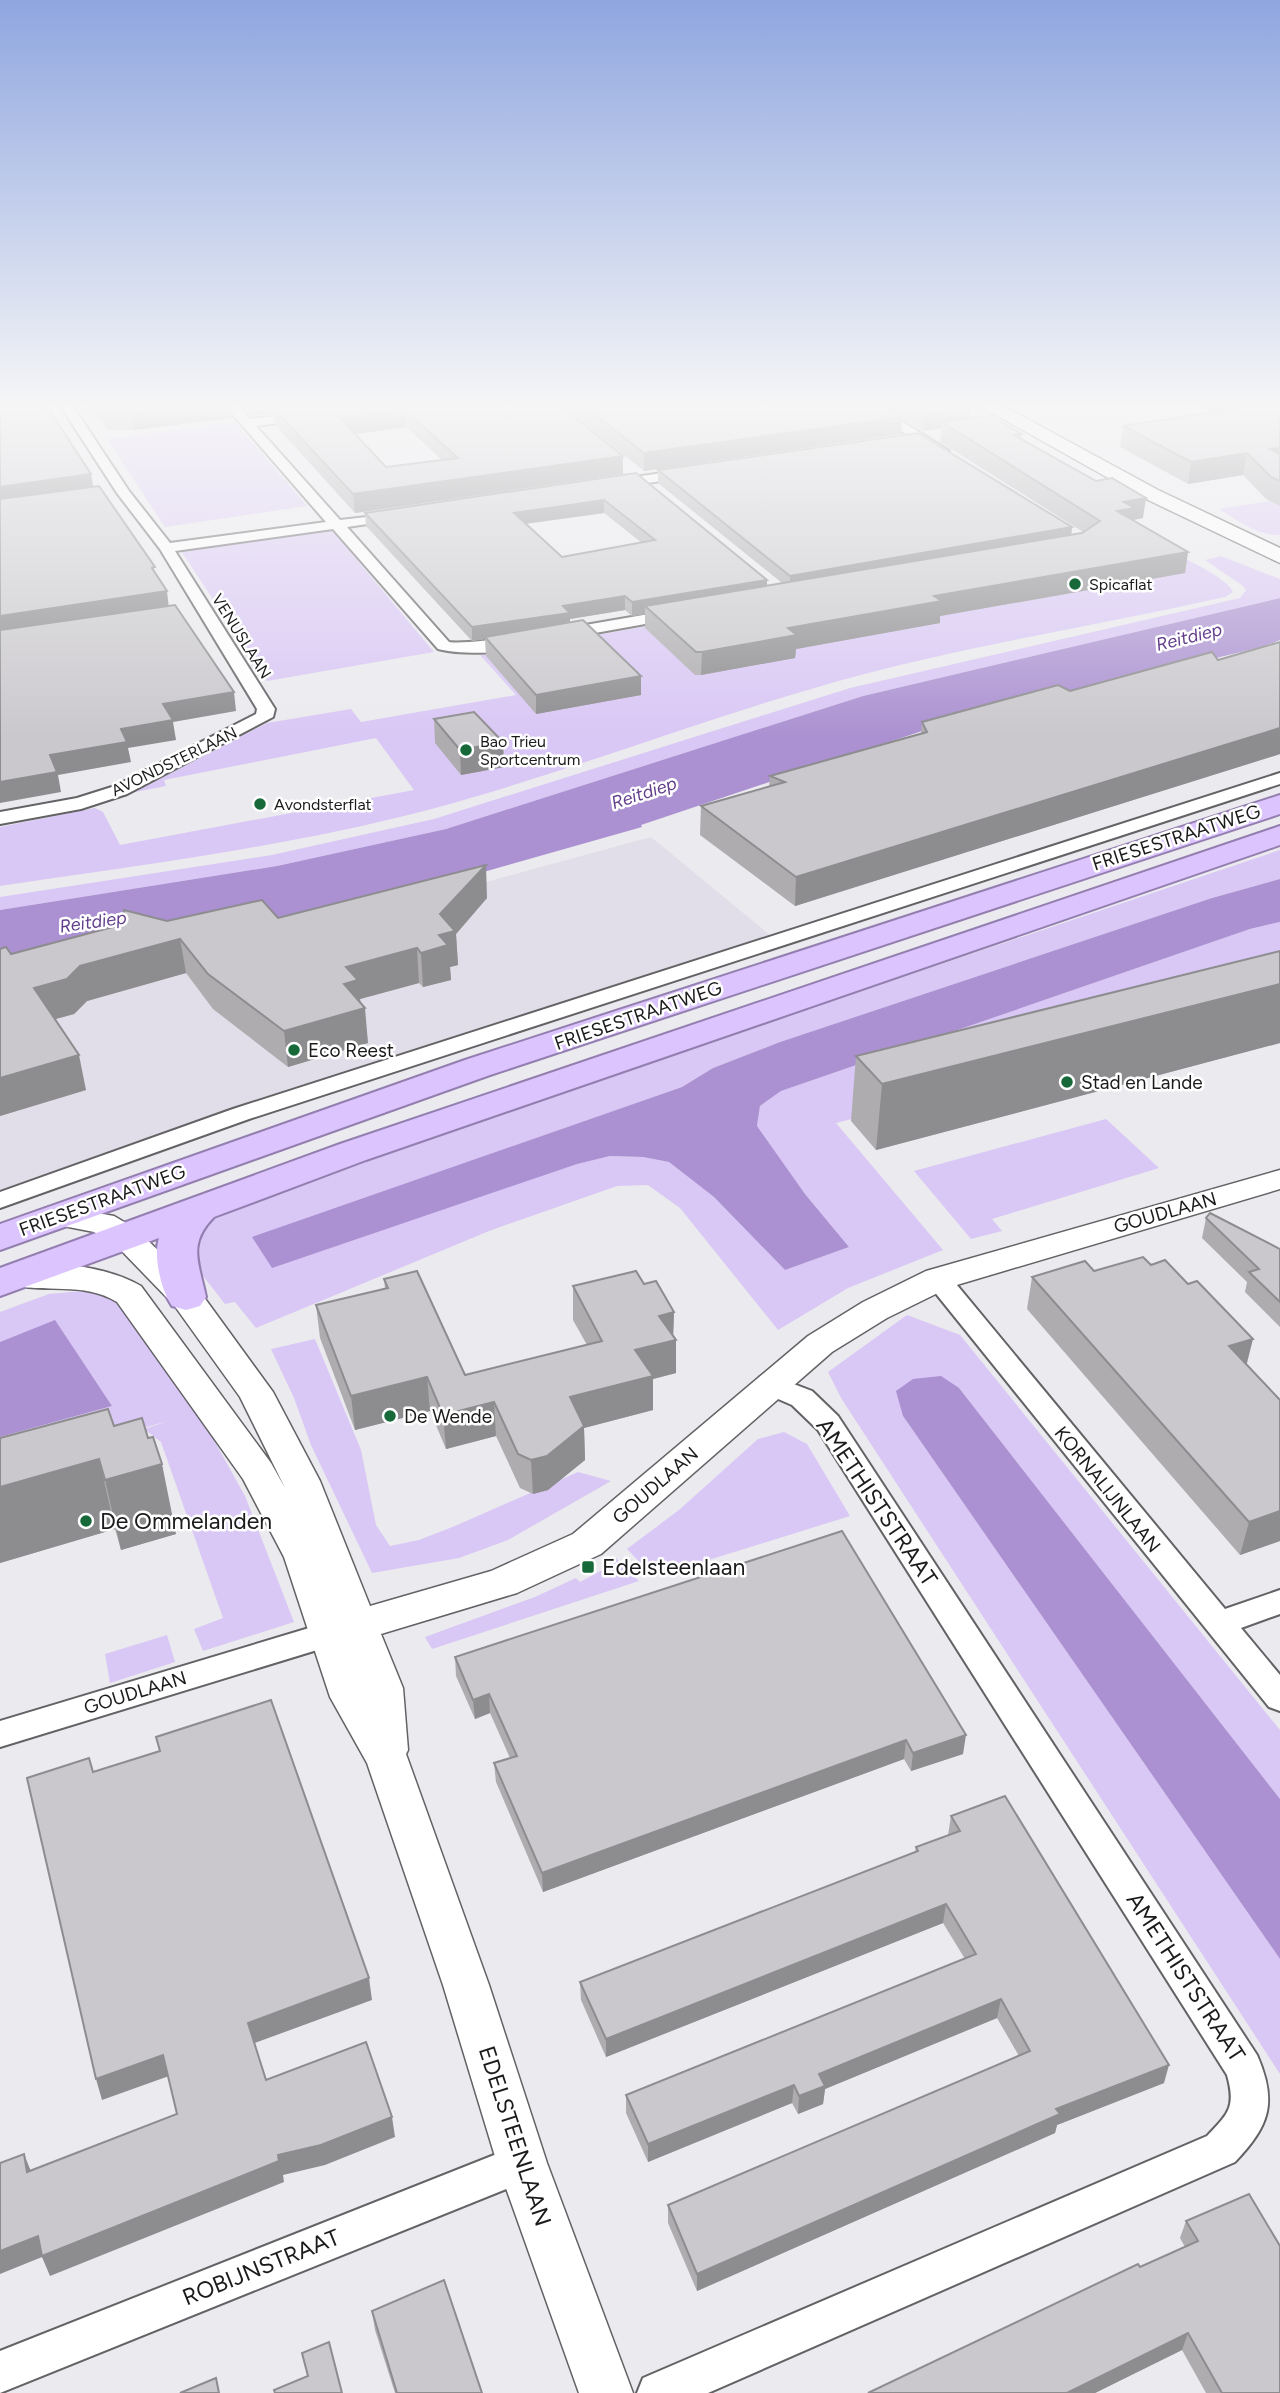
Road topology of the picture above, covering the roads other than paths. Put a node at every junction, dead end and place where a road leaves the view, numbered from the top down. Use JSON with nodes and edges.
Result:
{"nodes":[{"id":1,"x":135,"y":514,"type":"edge"},
{"id":2,"x":328,"y":514,"type":"edge"},
{"id":3,"x":408,"y":514,"type":"edge"},
{"id":4,"x":1170,"y":514,"type":"edge"},
{"id":5,"x":1192,"y":514,"type":"edge"},
{"id":6,"x":337,"y":524,"type":"junction"},
{"id":7,"x":166,"y":548,"type":"junction"},
{"id":8,"x":1280,"y":556,"type":"edge"},
{"id":9,"x":1280,"y":566,"type":"edge"},
{"id":10,"x":695,"y":611,"type":"edge"},
{"id":11,"x":264,"y":717,"type":"joint"},
{"id":12,"x":1280,"y":778,"type":"edge"},
{"id":13,"x":1280,"y":804,"type":"edge"},
{"id":14,"x":0,"y":818,"type":"edge"},
{"id":15,"x":1280,"y":835,"type":"edge"},
{"id":16,"x":1280,"y":1179,"type":"edge"},
{"id":17,"x":0,"y":1200,"type":"edge"},
{"id":18,"x":202,"y":1207,"type":"junction"},
{"id":19,"x":59,"y":1216,"type":"junction"},
{"id":20,"x":125,"y":1236,"type":"junction"},
{"id":21,"x":0,"y":1238,"type":"edge"},
{"id":22,"x":938,"y":1279,"type":"junction"},
{"id":23,"x":9,"y":1280,"type":"edge"},
{"id":24,"x":186,"y":1297,"type":"junction"},
{"id":25,"x":136,"y":1300,"type":"joint"},
{"id":26,"x":770,"y":1384,"type":"junction"},
{"id":27,"x":1280,"y":1602,"type":"edge"},
{"id":28,"x":1219,"y":1624,"type":"junction"},
{"id":29,"x":343,"y":1630,"type":"junction"},
{"id":30,"x":1280,"y":1698,"type":"edge"},
{"id":31,"x":0,"y":1734,"type":"edge"},
{"id":32,"x":522,"y":2163,"type":"junction"},
{"id":33,"x":0,"y":2372,"type":"edge"},
{"id":34,"x":606,"y":2393,"type":"edge"},
{"id":35,"x":658,"y":2393,"type":"edge"}],
"edges":[{"from":1,"to":7,"type":"street","name":"VENUSLAAN"},
{"from":2,"to":6,"type":"street"},
{"from":3,"to":6,"type":"street"},
{"from":4,"to":9,"type":"main road"},
{"from":5,"to":8,"type":"main road"},
{"from":6,"to":7,"type":"street"},
{"from":6,"to":10,"type":"street"},
{"from":7,"to":11,"type":"street","name":"VENUSLAAN"},
{"from":11,"to":14,"type":"street","name":"AVONDSTERLAAN"},
{"from":12,"to":17,"type":"street","name":"FRIESESTRAATWEG"},
{"from":13,"to":19,"type":"highway","name":"FRIESESTRAATWEG"},
{"from":15,"to":18,"type":"highway","name":"FRIESESTRAATWEG"},
{"from":16,"to":22,"type":"street","name":"GOUDLAAN"},
{"from":18,"to":20,"type":"highway","name":"FRIESESTRAATWEG"},
{"from":18,"to":24,"type":"highway"},
{"from":19,"to":20,"type":"street","name":"EDELSTEENLAAN"},
{"from":19,"to":21,"type":"highway","name":"FRIESESTRAATWEG"},
{"from":20,"to":23,"type":"highway","name":"FRIESESTRAATWEG"},
{"from":20,"to":24,"type":"street","name":"EDELSTEENLAAN"},
{"from":22,"to":26,"type":"street","name":"GOUDLAAN"},
{"from":22,"to":28,"type":"street","name":"KORNALIJNLAAN"},
{"from":23,"to":25,"type":"street","name":"FRIESESTRAATWEG"},
{"from":24,"to":29,"type":"street","name":"EDELSTEENLAAN"},
{"from":25,"to":29,"type":"street","name":"EDELSTEENLAAN"},
{"from":26,"to":29,"type":"street","name":"GOUDLAAN"},
{"from":26,"to":35,"type":"street","name":"AMETHISTSTRAAT"},
{"from":27,"to":28,"type":"street"},
{"from":28,"to":30,"type":"street","name":"KORNALIJNLAAN"},
{"from":29,"to":31,"type":"street","name":"GOUDLAAN"},
{"from":29,"to":32,"type":"street","name":"EDELSTEENLAAN"},
{"from":32,"to":33,"type":"street","name":"ROBIJNSTRAAT"},
{"from":32,"to":34,"type":"street","name":"EDELSTEENLAAN"}]}
